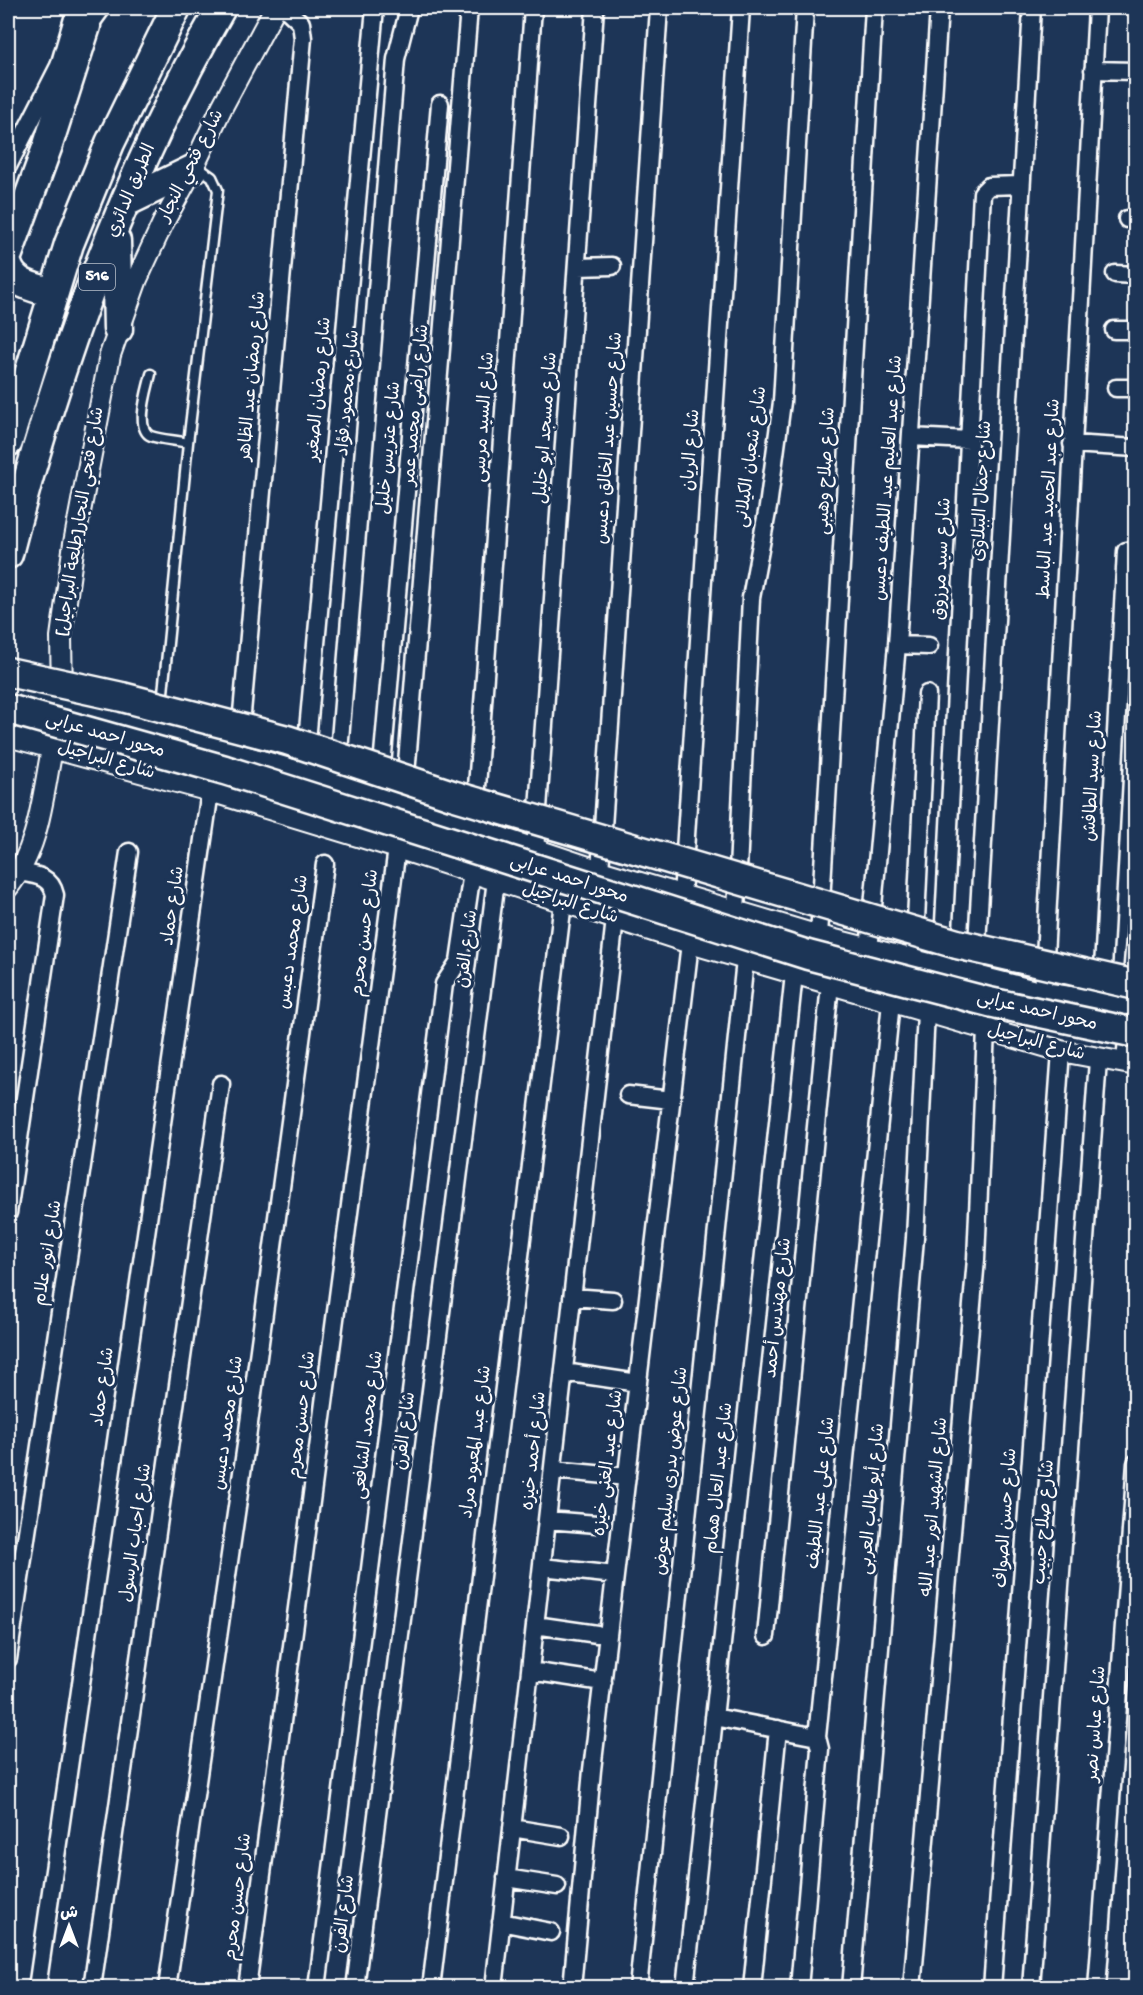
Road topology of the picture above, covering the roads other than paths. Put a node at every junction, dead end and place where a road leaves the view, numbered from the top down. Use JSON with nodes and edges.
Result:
{"nodes":[{"id":1,"x":176,"y":8,"type":"edge"},
{"id":2,"x":275,"y":8,"type":"edge"},
{"id":3,"x":285,"y":8,"type":"edge"},
{"id":4,"x":375,"y":8,"type":"edge"},
{"id":5,"x":410,"y":8,"type":"edge"},
{"id":6,"x":469,"y":8,"type":"edge"},
{"id":7,"x":533,"y":8,"type":"edge"},
{"id":8,"x":596,"y":8,"type":"edge"},
{"id":9,"x":659,"y":8,"type":"edge"},
{"id":10,"x":741,"y":8,"type":"edge"},
{"id":11,"x":805,"y":8,"type":"edge"},
{"id":12,"x":874,"y":8,"type":"edge"},
{"id":13,"x":939,"y":8,"type":"edge"},
{"id":14,"x":1032,"y":8,"type":"edge"},
{"id":15,"x":1097,"y":8,"type":"edge"},
{"id":16,"x":219,"y":10,"type":"edge"},
{"id":17,"x":84,"y":17,"type":"edge"},
{"id":18,"x":1093,"y":70,"type":"junction"},
{"id":19,"x":1134,"y":71,"type":"edge"},
{"id":20,"x":440,"y":104,"type":"dead end"},
{"id":21,"x":8,"y":166,"type":"edge"},
{"id":22,"x":194,"y":168,"type":"junction"},
{"id":23,"x":1020,"y":185,"type":"junction"},
{"id":24,"x":121,"y":214,"type":"junction"},
{"id":25,"x":8,"y":254,"type":"edge"},
{"id":26,"x":8,"y":266,"type":"edge"},
{"id":27,"x":612,"y":266,"type":"dead end"},
{"id":28,"x":578,"y":267,"type":"junction"},
{"id":29,"x":1115,"y":274,"type":"dead end"},
{"id":30,"x":1136,"y":275,"type":"edge"},
{"id":31,"x":52,"y":293,"type":"junction"},
{"id":32,"x":118,"y":329,"type":"junction"},
{"id":33,"x":1114,"y":330,"type":"dead end"},
{"id":34,"x":1136,"y":330,"type":"edge"},
{"id":35,"x":151,"y":374,"type":"dead end"},
{"id":36,"x":1116,"y":388,"type":"dead end"},
{"id":37,"x":1136,"y":388,"type":"edge"},
{"id":38,"x":911,"y":437,"type":"junction"},
{"id":39,"x":969,"y":440,"type":"junction"},
{"id":40,"x":8,"y":442,"type":"edge"},
{"id":41,"x":188,"y":443,"type":"junction"},
{"id":42,"x":1072,"y":444,"type":"junction"},
{"id":43,"x":1136,"y":448,"type":"edge"},
{"id":44,"x":1126,"y":551,"type":"dead end"},
{"id":45,"x":8,"y":554,"type":"edge"},
{"id":46,"x":897,"y":645,"type":"junction"},
{"id":47,"x":929,"y":646,"type":"dead end"},
{"id":48,"x":8,"y":692,"type":"edge"},
{"id":49,"x":927,"y":694,"type":"dead end"},
{"id":50,"x":62,"y":707,"type":"junction"},
{"id":51,"x":159,"y":731,"type":"junction"},
{"id":52,"x":8,"y":735,"type":"edge"},
{"id":53,"x":52,"y":746,"type":"junction"},
{"id":54,"x":239,"y":754,"type":"junction"},
{"id":55,"x":304,"y":773,"type":"junction"},
{"id":56,"x":337,"y":783,"type":"junction"},
{"id":57,"x":210,"y":791,"type":"junction"},
{"id":58,"x":379,"y":796,"type":"junction"},
{"id":59,"x":404,"y":805,"type":"junction"},
{"id":60,"x":474,"y":829,"type":"junction"},
{"id":61,"x":397,"y":848,"type":"junction"},
{"id":62,"x":535,"y":851,"type":"junction"},
{"id":63,"x":129,"y":852,"type":"dead end"},
{"id":64,"x":324,"y":864,"type":"dead end"},
{"id":65,"x":600,"y":871,"type":"junction"},
{"id":66,"x":472,"y":872,"type":"junction"},
{"id":67,"x":13,"y":880,"type":"edge"},
{"id":68,"x":496,"y":880,"type":"junction"},
{"id":69,"x":682,"y":896,"type":"junction"},
{"id":70,"x":563,"y":902,"type":"junction"},
{"id":71,"x":736,"y":912,"type":"junction"},
{"id":72,"x":615,"y":919,"type":"junction"},
{"id":73,"x":1136,"y":927,"type":"edge"},
{"id":74,"x":819,"y":936,"type":"junction"},
{"id":75,"x":690,"y":943,"type":"junction"},
{"id":76,"x":869,"y":950,"type":"junction"},
{"id":77,"x":745,"y":960,"type":"junction"},
{"id":78,"x":914,"y":961,"type":"junction"},
{"id":79,"x":942,"y":969,"type":"junction"},
{"id":80,"x":794,"y":974,"type":"junction"},
{"id":81,"x":975,"y":978,"type":"junction"},
{"id":82,"x":830,"y":984,"type":"junction"},
{"id":83,"x":1043,"y":993,"type":"junction"},
{"id":84,"x":891,"y":1002,"type":"junction"},
{"id":85,"x":1101,"y":1004,"type":"junction"},
{"id":86,"x":1134,"y":1008,"type":"edge"},
{"id":87,"x":932,"y":1013,"type":"junction"},
{"id":88,"x":986,"y":1030,"type":"junction"},
{"id":89,"x":1061,"y":1051,"type":"junction"},
{"id":90,"x":1098,"y":1060,"type":"junction"},
{"id":91,"x":1130,"y":1064,"type":"edge"},
{"id":92,"x":221,"y":1084,"type":"dead end"},
{"id":93,"x":628,"y":1095,"type":"dead end"},
{"id":94,"x":671,"y":1100,"type":"junction"},
{"id":95,"x":8,"y":1213,"type":"edge"},
{"id":96,"x":572,"y":1297,"type":"junction"},
{"id":97,"x":613,"y":1300,"type":"dead end"},
{"id":98,"x":564,"y":1372,"type":"junction"},
{"id":99,"x":638,"y":1383,"type":"junction"},
{"id":100,"x":1136,"y":1463,"type":"edge"},
{"id":101,"x":553,"y":1470,"type":"junction"},
{"id":102,"x":627,"y":1477,"type":"junction"},
{"id":103,"x":547,"y":1520,"type":"junction"},
{"id":104,"x":597,"y":1524,"type":"dead end"},
{"id":105,"x":542,"y":1567,"type":"junction"},
{"id":106,"x":615,"y":1575,"type":"junction"},
{"id":107,"x":535,"y":1625,"type":"junction"},
{"id":108,"x":597,"y":1634,"type":"dead end"},
{"id":109,"x":766,"y":1636,"type":"dead end"},
{"id":110,"x":8,"y":1659,"type":"edge"},
{"id":111,"x":530,"y":1671,"type":"junction"},
{"id":112,"x":603,"y":1682,"type":"junction"},
{"id":113,"x":714,"y":1717,"type":"junction"},
{"id":114,"x":778,"y":1729,"type":"junction"},
{"id":115,"x":817,"y":1737,"type":"junction"},
{"id":116,"x":512,"y":1828,"type":"junction"},
{"id":117,"x":561,"y":1836,"type":"dead end"},
{"id":118,"x":507,"y":1878,"type":"junction"},
{"id":119,"x":557,"y":1886,"type":"dead end"},
{"id":120,"x":501,"y":1922,"type":"junction"},
{"id":121,"x":551,"y":1932,"type":"dead end"},
{"id":122,"x":498,"y":1987,"type":"edge"},
{"id":123,"x":37,"y":1988,"type":"edge"},
{"id":124,"x":92,"y":1988,"type":"edge"},
{"id":125,"x":167,"y":1988,"type":"edge"},
{"id":126,"x":247,"y":1988,"type":"edge"},
{"id":127,"x":317,"y":1988,"type":"edge"},
{"id":128,"x":355,"y":1988,"type":"edge"},
{"id":129,"x":431,"y":1988,"type":"edge"},
{"id":130,"x":572,"y":1988,"type":"edge"},
{"id":131,"x":638,"y":1988,"type":"edge"},
{"id":132,"x":685,"y":1988,"type":"edge"},
{"id":133,"x":752,"y":1988,"type":"edge"},
{"id":134,"x":799,"y":1988,"type":"edge"},
{"id":135,"x":851,"y":1988,"type":"edge"},
{"id":136,"x":912,"y":1988,"type":"edge"},
{"id":137,"x":992,"y":1988,"type":"edge"},
{"id":138,"x":1030,"y":1988,"type":"edge"},
{"id":139,"x":1097,"y":1988,"type":"edge"}],
"edges":[{"from":1,"to":31,"type":"highway","number":"516"},
{"from":2,"to":22,"type":"street","name":"شارع فتحي النجار"},
{"from":3,"to":54,"type":"street","name":"شارع رمضان عبد الظاهر"},
{"from":4,"to":55,"type":"street","name":"شارع رمضان الصغير"},
{"from":5,"to":56,"type":"street","name":"شارع محمود فؤاد"},
{"from":6,"to":59,"type":"street","name":"شارع راضى محمد عمر"},
{"from":7,"to":60,"type":"street","name":"شارع السيد مرسى"},
{"from":8,"to":28,"type":"street","name":"شارع مسجد ابو خليل"},
{"from":9,"to":65,"type":"street","name":"شارع حسين عبد الخالق دعبس"},
{"from":10,"to":69,"type":"street","name":"شارع الريان"},
{"from":11,"to":71,"type":"street","name":"شارع شعبان الكيلانى"},
{"from":12,"to":74,"type":"street","name":"شارع صلاح وهيبى"},
{"from":13,"to":38,"type":"street","name":"شارع عبد العليم عبد اللطيف دعبس"},
{"from":14,"to":23,"type":"street","name":"شارع جمال الببلاوى"},
{"from":15,"to":18,"type":"street","name":"شارع عبد الحميد عبد الباسط"},
{"from":16,"to":24,"type":"highway","name":"الطريق الدائري","number":"516"},
{"from":17,"to":21,"type":"street"},
{"from":17,"to":25,"type":"highway"},
{"from":18,"to":19,"type":"street"},
{"from":18,"to":42,"type":"street","name":"شارع عبد الحميد عبد الباسط"},
{"from":20,"to":58,"type":"street","name":"شارع عتريس خليل"},
{"from":22,"to":24,"type":"highway"},
{"from":22,"to":32,"type":"street","name":"شارع فتحي النجار"},
{"from":22,"to":41,"type":"lane"},
{"from":23,"to":39,"type":"street","name":"شارع سيد مرزوق"},
{"from":23,"to":81,"type":"street","name":"شارع جمال الببلاوى"},
{"from":24,"to":32,"type":"highway"},
{"from":24,"to":45,"type":"highway","name":"الطريق الدائري","number":"516"},
{"from":26,"to":31,"type":"highway"},
{"from":27,"to":28,"type":"street"},
{"from":28,"to":62,"type":"street","name":"شارع مسجد ابو خليل"},
{"from":29,"to":30,"type":"street"},
{"from":31,"to":40,"type":"highway","number":"516"},
{"from":32,"to":50,"type":"street","name":"شارع فتحي النجار[طلعة البراجيل]"},
{"from":33,"to":34,"type":"street"},
{"from":35,"to":41,"type":"lane"},
{"from":36,"to":37,"type":"street"},
{"from":38,"to":39,"type":"street"},
{"from":38,"to":46,"type":"street","name":"شارع عبد العليم عبد اللطيف دعبس"},
{"from":39,"to":79,"type":"street","name":"شارع سيد مرزوق"},
{"from":41,"to":51,"type":"lane"},
{"from":42,"to":43,"type":"street"},
{"from":42,"to":83,"type":"street","name":"شارع عبد الحميد عبد الباسط"},
{"from":44,"to":85,"type":"street","name":"شارع سيد الطافش"},
{"from":46,"to":47,"type":"street"},
{"from":46,"to":76,"type":"street","name":"شارع عبد العليم عبد اللطيف دعبس"},
{"from":48,"to":50,"type":"street"},
{"from":48,"to":86,"type":"highway","bridge":true},
{"from":48,"to":86,"type":"highway","name":"محور احمد عرابى","bridge":true},
{"from":49,"to":78,"type":"street"},
{"from":50,"to":51,"type":"street"},
{"from":50,"to":53,"type":"street","name":"شارع فتحي النجار[طلعة البراجيل]"},
{"from":51,"to":54,"type":"street"},
{"from":52,"to":53,"type":"street","name":"شارع البراجيل"},
{"from":53,"to":57,"type":"street","name":"شارع البراجيل"},
{"from":53,"to":67,"type":"street","name":"شارع فتحي النجار[طلعة البراجيل]"},
{"from":54,"to":55,"type":"street"},
{"from":55,"to":56,"type":"street"},
{"from":56,"to":58,"type":"street"},
{"from":57,"to":61,"type":"street","name":"شارع البراجيل"},
{"from":57,"to":123,"type":"street","name":"شارع حماد"},
{"from":58,"to":59,"type":"street"},
{"from":59,"to":60,"type":"street"},
{"from":60,"to":62,"type":"street"},
{"from":61,"to":66,"type":"street","name":"شارع البراجيل"},
{"from":61,"to":126,"type":"street","name":"شارع حسن محرم"},
{"from":62,"to":65,"type":"street"},
{"from":63,"to":110,"type":"street","name":"شارع انور علام"},
{"from":64,"to":125,"type":"street","name":"شارع محمد دعبس"},
{"from":65,"to":69,"type":"street"},
{"from":66,"to":68,"type":"street","name":"شارع البراجيل"},
{"from":66,"to":127,"type":"street","name":"شارع محمد الشافعى"},
{"from":67,"to":95,"type":"street"},
{"from":68,"to":70,"type":"street","name":"شارع البراجيل"},
{"from":68,"to":128,"type":"street","name":"شارع الفرن"},
{"from":69,"to":71,"type":"street"},
{"from":70,"to":72,"type":"street","name":"شارع البراجيل"},
{"from":70,"to":129,"type":"street","name":"شارع عبد المعبود مراد"},
{"from":71,"to":74,"type":"street"},
{"from":72,"to":75,"type":"street","name":"شارع البراجيل"},
{"from":72,"to":96,"type":"street","name":"شارع أحمد خيزه"},
{"from":73,"to":86,"type":"street"},
{"from":74,"to":76,"type":"street"},
{"from":75,"to":77,"type":"street","name":"شارع البراجيل"},
{"from":75,"to":94,"type":"street","name":"شارع عبد الغنى خيزه"},
{"from":76,"to":78,"type":"street"},
{"from":77,"to":80,"type":"street","name":"شارع البراجيل"},
{"from":77,"to":131,"type":"street","name":"شارع عوض بدرى سليم عوض"},
{"from":78,"to":79,"type":"street"},
{"from":79,"to":81,"type":"street"},
{"from":79,"to":87,"type":"street","name":"شارع سيد مرزوق"},
{"from":80,"to":82,"type":"street","name":"شارع البراجيل"},
{"from":80,"to":113,"type":"street","name":"شارع عبد العال همام"},
{"from":81,"to":83,"type":"street"},
{"from":82,"to":84,"type":"street","name":"شارع البراجيل"},
{"from":82,"to":109,"type":"street","name":"شارع مهندس أحمد"},
{"from":83,"to":85,"type":"street"},
{"from":84,"to":87,"type":"street","name":"شارع البراجيل"},
{"from":84,"to":115,"type":"street","name":"شارع على عبد اللطيف"},
{"from":85,"to":86,"type":"street"},
{"from":86,"to":91,"type":"street"},
{"from":87,"to":88,"type":"street","name":"شارع البراجيل"},
{"from":87,"to":135,"type":"street","name":"شارع أبو طالب العربى"},
{"from":88,"to":89,"type":"street","name":"شارع البراجيل"},
{"from":88,"to":136,"type":"street","name":"شارع الشهيد انور عبد الله"},
{"from":89,"to":90,"type":"street","name":"شارع البراجيل"},
{"from":89,"to":137,"type":"street","name":"شارع حسن الصواف"},
{"from":90,"to":91,"type":"street","name":"شارع البراجيل"},
{"from":90,"to":138,"type":"street","name":"شارع صلاح حبيب"},
{"from":92,"to":124,"type":"street","name":"شارع احباب الرسول"},
{"from":93,"to":94,"type":"street"},
{"from":94,"to":99,"type":"street","name":"شارع عبد الغنى خيزه"},
{"from":96,"to":97,"type":"street"},
{"from":96,"to":98,"type":"street","name":"شارع أحمد خيزه"},
{"from":98,"to":99,"type":"street"},
{"from":98,"to":101,"type":"street","name":"شارع أحمد خيزه"},
{"from":99,"to":102,"type":"street","name":"شارع عبد الغنى خيزه"},
{"from":100,"to":139,"type":"street","name":"شارع عباس نصر"},
{"from":101,"to":102,"type":"street"},
{"from":101,"to":103,"type":"street","name":"شارع أحمد خيزه"},
{"from":102,"to":106,"type":"street","name":"شارع عبد الغنى خيزه"},
{"from":103,"to":104,"type":"street"},
{"from":103,"to":105,"type":"street","name":"شارع أحمد خيزه"},
{"from":105,"to":106,"type":"street"},
{"from":105,"to":107,"type":"street","name":"شارع أحمد خيزه"},
{"from":106,"to":112,"type":"street","name":"شارع عبد الغنى خيزه"},
{"from":107,"to":108,"type":"street"},
{"from":107,"to":111,"type":"street","name":"شارع أحمد خيزه"},
{"from":111,"to":112,"type":"street"},
{"from":111,"to":116,"type":"street","name":"شارع أحمد خيزه"},
{"from":112,"to":130,"type":"street","name":"شارع عبد الغنى خيزه"},
{"from":113,"to":114,"type":"street"},
{"from":113,"to":132,"type":"street","name":"شارع عبد العال همام"},
{"from":114,"to":115,"type":"street"},
{"from":114,"to":133,"type":"street"},
{"from":115,"to":134,"type":"street","name":"شارع على عبد اللطيف"},
{"from":116,"to":117,"type":"street"},
{"from":116,"to":118,"type":"street","name":"شارع أحمد خيزه"},
{"from":118,"to":119,"type":"street"},
{"from":118,"to":120,"type":"street","name":"شارع أحمد خيزه"},
{"from":120,"to":121,"type":"street"},
{"from":120,"to":122,"type":"street","name":"شارع أحمد خيزه"}]}
